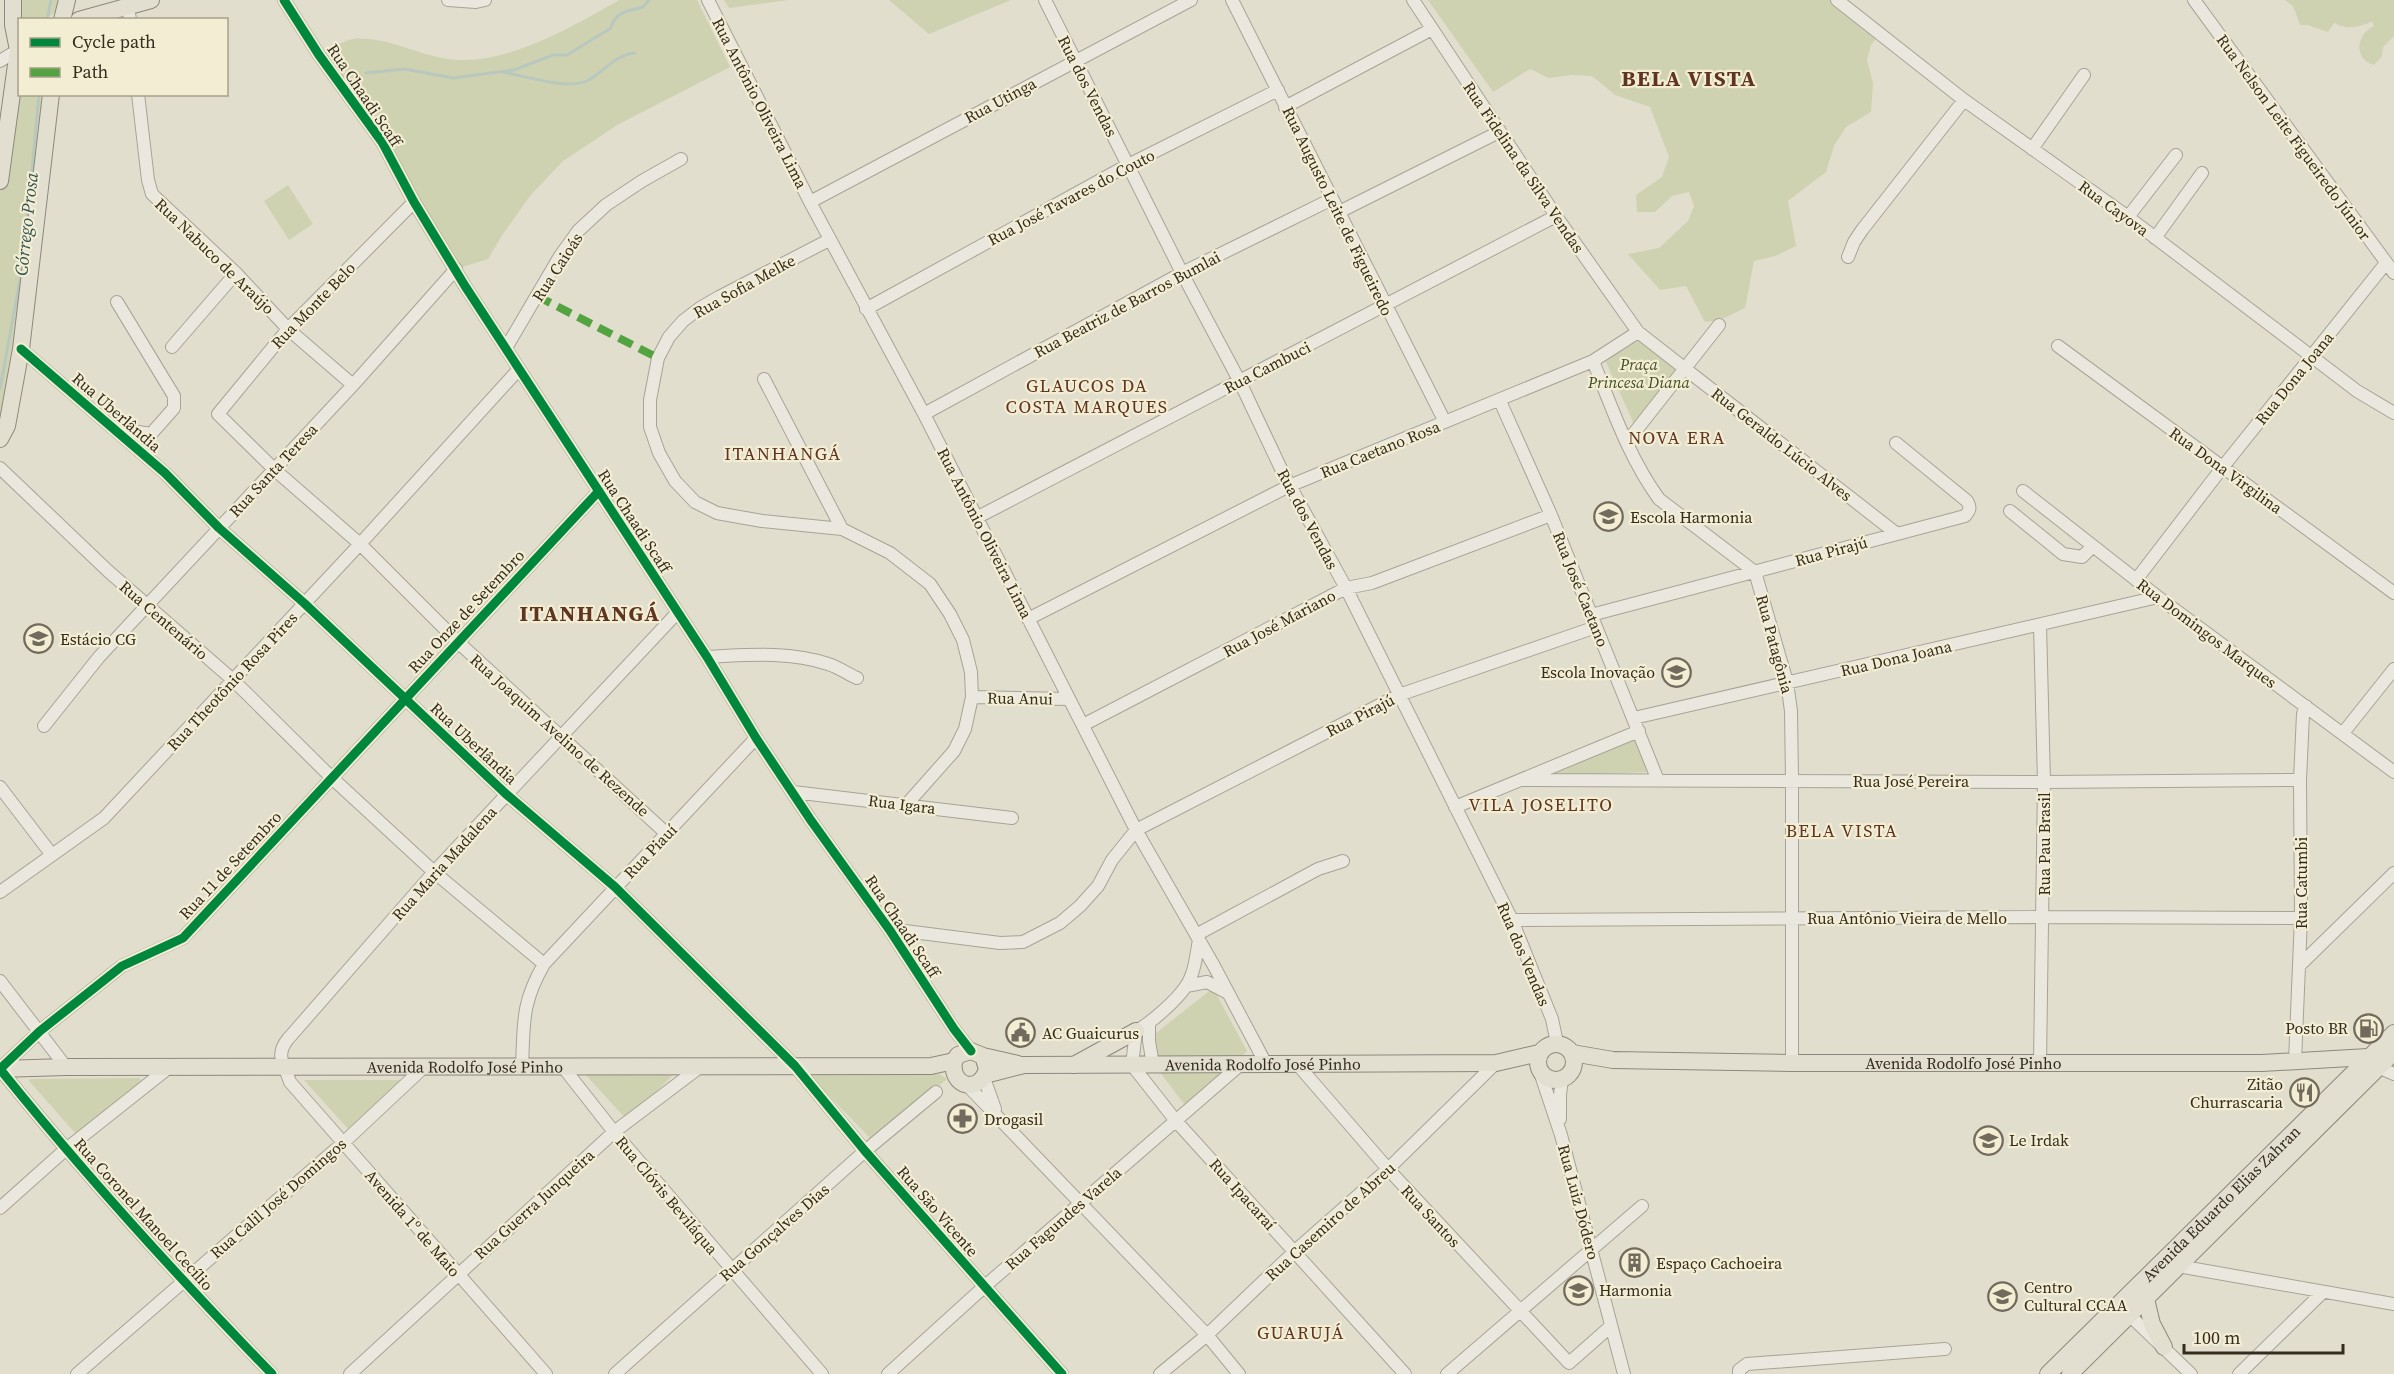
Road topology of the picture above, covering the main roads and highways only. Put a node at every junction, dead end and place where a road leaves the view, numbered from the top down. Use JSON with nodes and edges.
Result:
{"nodes":[{"id":1,"x":13,"y":0,"type":"edge"},
{"id":2,"x":67,"y":0,"type":"edge"},
{"id":3,"x":151,"y":0,"type":"edge"},
{"id":4,"x":129,"y":13,"type":"edge"},
{"id":5,"x":62,"y":18,"type":"edge"},
{"id":6,"x":94,"y":18,"type":"edge"},
{"id":7,"x":18,"y":45,"type":"edge"},
{"id":8,"x":18,"y":56,"type":"edge"},
{"id":9,"x":51,"y":96,"type":"edge"},
{"id":10,"x":0,"y":181,"type":"edge"},
{"id":11,"x":0,"y":439,"type":"edge"},
{"id":12,"x":1143,"y":1027,"type":"road end"},
{"id":13,"x":2394,"y":1033,"type":"edge"},
{"id":14,"x":2394,"y":1052,"type":"edge"},
{"id":15,"x":977,"y":1053,"type":"junction"},
{"id":16,"x":1572,"y":1053,"type":"junction"},
{"id":17,"x":954,"y":1060,"type":"junction"},
{"id":18,"x":1613,"y":1060,"type":"junction"},
{"id":19,"x":1024,"y":1065,"type":"junction"},
{"id":20,"x":1074,"y":1065,"type":"junction"},
{"id":21,"x":1540,"y":1065,"type":"junction"},
{"id":22,"x":931,"y":1066,"type":"junction"},
{"id":23,"x":0,"y":1069,"type":"edge"},
{"id":24,"x":2372,"y":1069,"type":"edge"},
{"id":25,"x":1566,"y":1076,"type":"junction"},
{"id":26,"x":985,"y":1077,"type":"junction"},
{"id":27,"x":962,"y":1082,"type":"junction"},
{"id":28,"x":2146,"y":1299,"type":"junction"},
{"id":29,"x":2124,"y":1310,"type":"junction"},
{"id":30,"x":2164,"y":1347,"type":"road end"},
{"id":31,"x":2048,"y":1374,"type":"edge"},
{"id":32,"x":2070,"y":1374,"type":"edge"}],
"edges":[{"from":1,"to":7,"type":"main road"},
{"from":2,"to":5,"type":"main road"},
{"from":3,"to":4,"type":"main road"},
{"from":4,"to":6,"type":"main road"},
{"from":8,"to":10,"type":"main road"},
{"from":9,"to":11,"type":"main road"},
{"from":12,"to":20,"type":"main road"},
{"from":13,"to":24,"type":"main road","name":"Avenida Eduardo Elias Zahran"},
{"from":14,"to":24,"type":"main road","name":"Avenida Eduardo Elias Zahran"},
{"from":15,"to":17,"type":"main road"},
{"from":15,"to":19,"type":"main road","name":"Avenida Rodolfo José Pinho"},
{"from":15,"to":26,"type":"main road"},
{"from":16,"to":18,"type":"main road"},
{"from":16,"to":21,"type":"main road"},
{"from":16,"to":25,"type":"main road"},
{"from":17,"to":22,"type":"main road","name":"Avenida Rodolfo José Pinho"},
{"from":17,"to":27,"type":"main road"},
{"from":18,"to":24,"type":"main road","name":"Avenida Rodolfo José Pinho"},
{"from":18,"to":25,"type":"main road"},
{"from":19,"to":20,"type":"main road","name":"Avenida Rodolfo José Pinho"},
{"from":19,"to":26,"type":"main road","name":"Avenida Rodolfo José Pinho"},
{"from":20,"to":21,"type":"main road","name":"Avenida Rodolfo José Pinho"},
{"from":21,"to":25,"type":"main road"},
{"from":22,"to":23,"type":"main road","name":"Avenida Rodolfo José Pinho"},
{"from":22,"to":27,"type":"main road","name":"Avenida Rodolfo José Pinho"},
{"from":24,"to":28,"type":"main road","name":"Avenida Eduardo Elias Zahran"},
{"from":24,"to":29,"type":"main road","name":"Avenida Eduardo Elias Zahran"},
{"from":26,"to":27,"type":"main road"},
{"from":28,"to":29,"type":"main road","name":"Avenida Eduardo Elias Zahran"},
{"from":28,"to":30,"type":"main road"},
{"from":29,"to":31,"type":"main road","name":"Avenida Eduardo Elias Zahran"},
{"from":29,"to":32,"type":"main road","name":"Avenida Eduardo Elias Zahran"}]}
